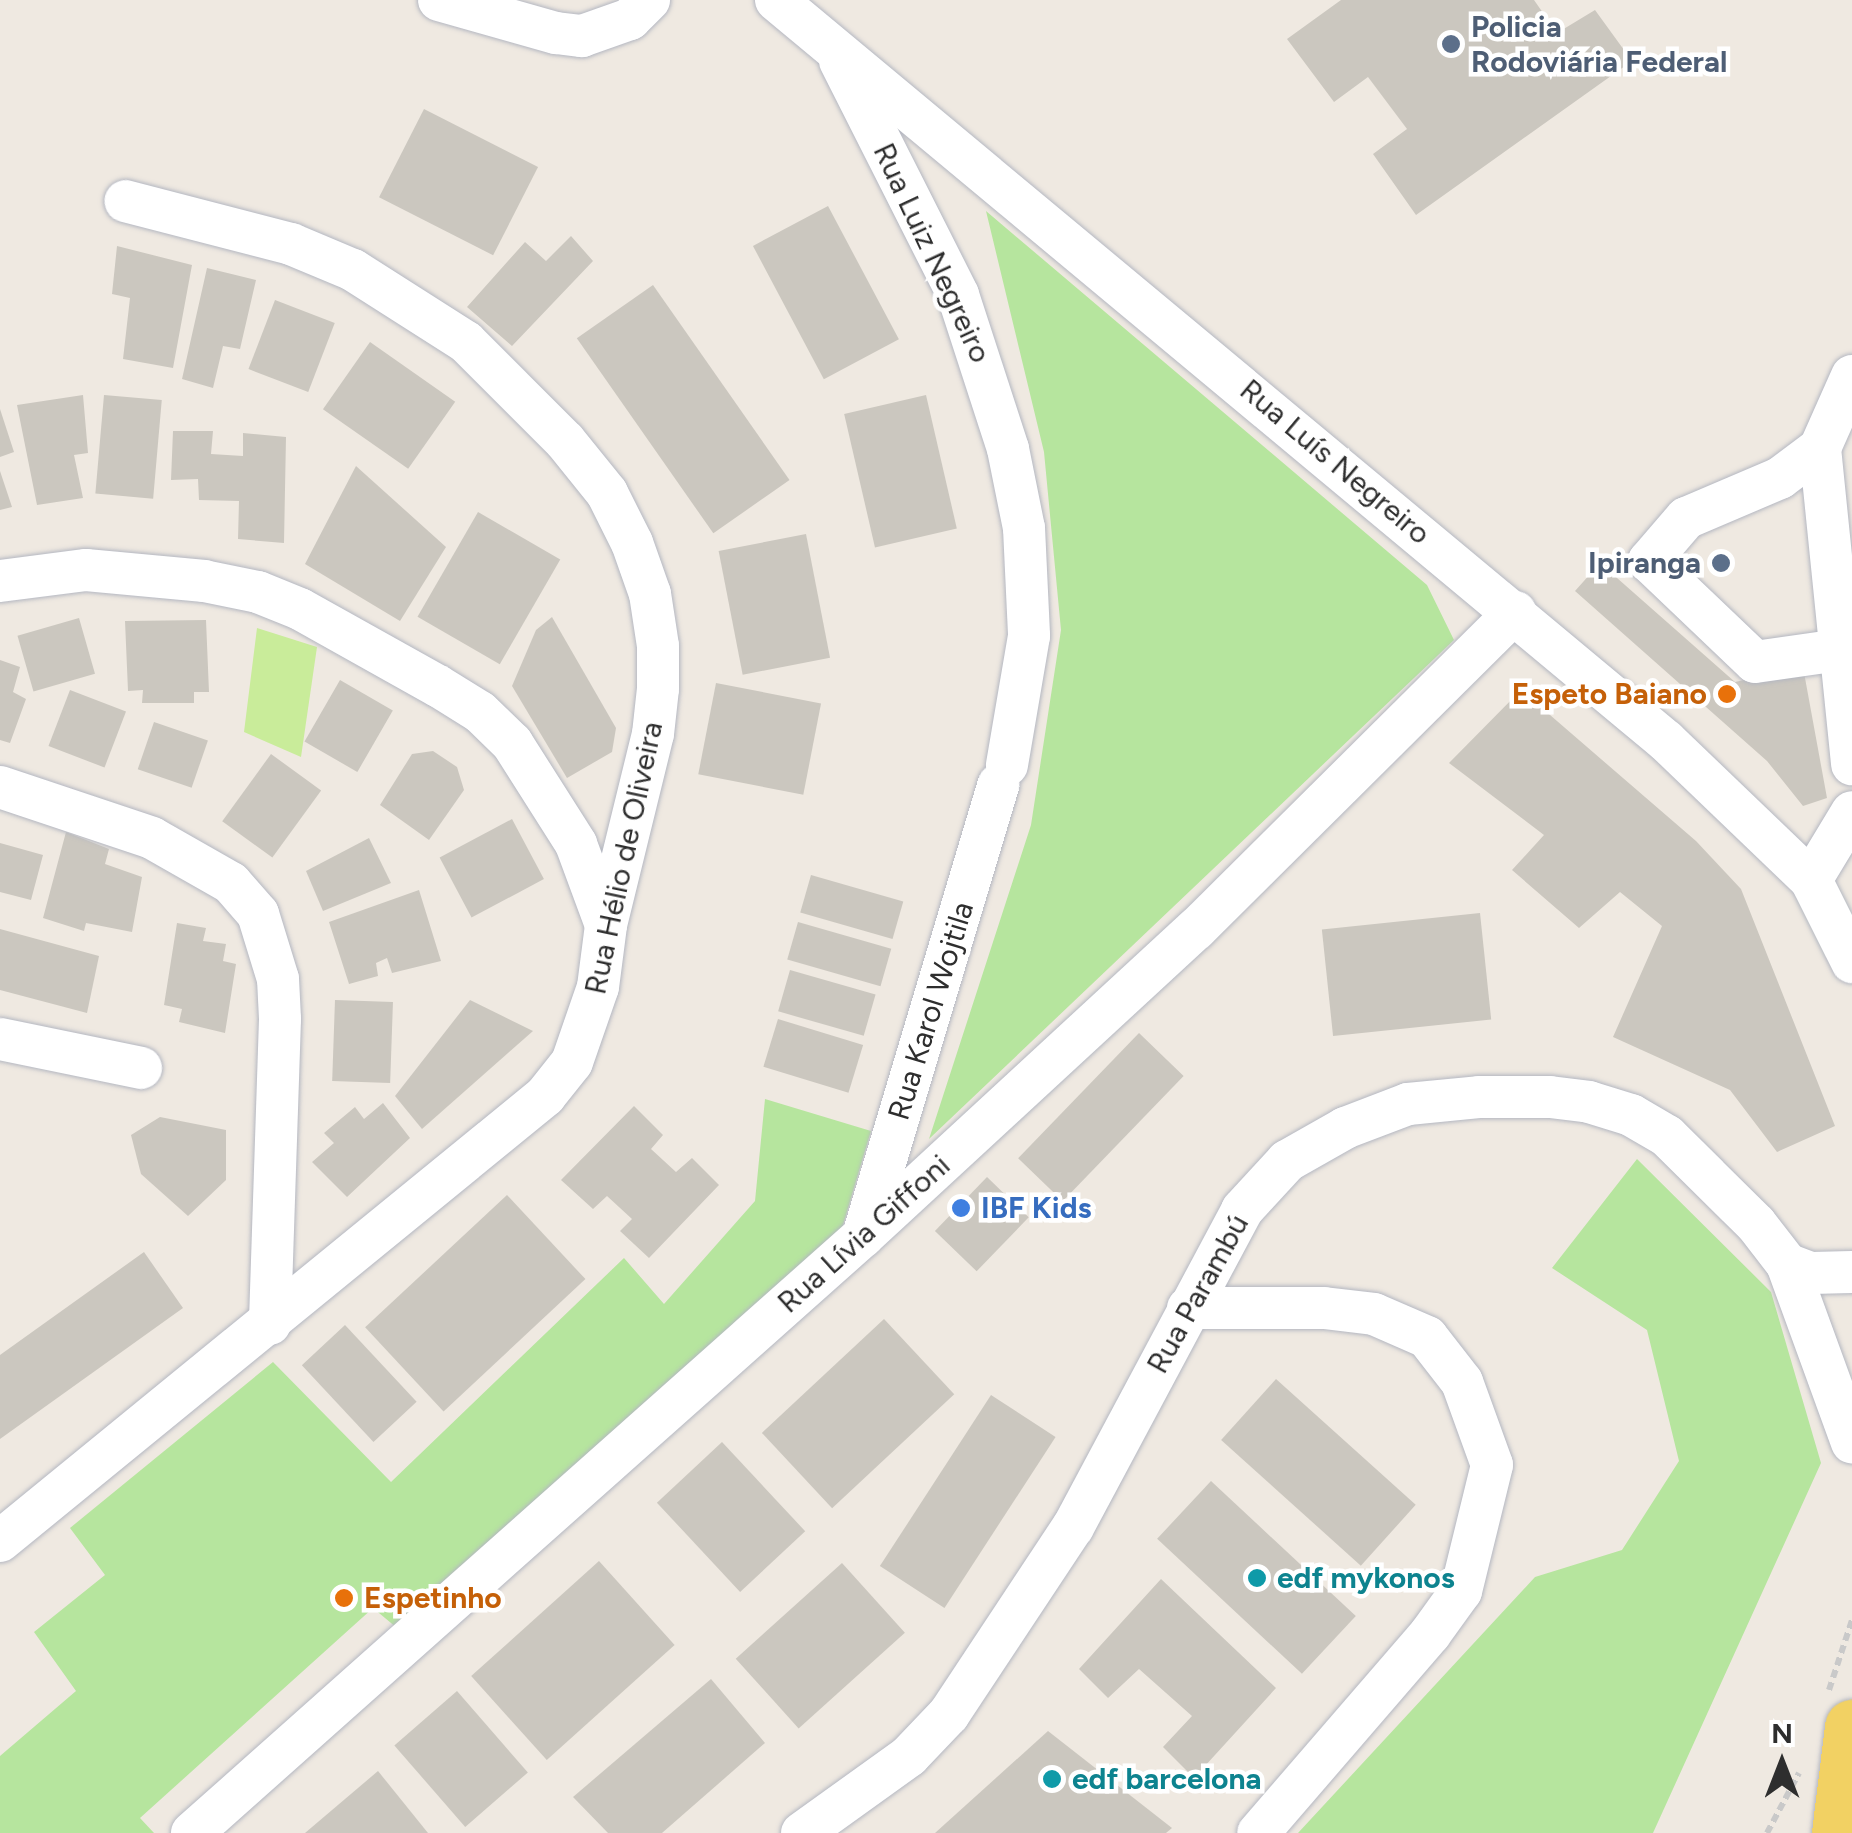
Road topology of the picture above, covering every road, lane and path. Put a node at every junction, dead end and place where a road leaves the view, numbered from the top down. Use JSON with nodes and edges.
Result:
{"nodes":[{"id":1,"x":439,"y":0,"type":"edge"},
{"id":2,"x":649,"y":0,"type":"edge"},
{"id":3,"x":776,"y":0,"type":"edge"},
{"id":4,"x":832,"y":45,"type":"junction"},
{"id":5,"x":125,"y":201,"type":"dead end"},
{"id":6,"x":1852,"y":376,"type":"edge"},
{"id":7,"x":1820,"y":448,"type":"junction"},
{"id":8,"x":0,"y":581,"type":"edge"},
{"id":9,"x":1515,"y":612,"type":"junction"},
{"id":10,"x":1839,"y":650,"type":"junction"},
{"id":11,"x":1852,"y":764,"type":"edge"},
{"id":12,"x":1002,"y":775,"type":"joint"},
{"id":13,"x":0,"y":787,"type":"edge"},
{"id":14,"x":1852,"y":812,"type":"edge"},
{"id":15,"x":1811,"y":880,"type":"junction"},
{"id":16,"x":606,"y":925,"type":"junction"},
{"id":17,"x":1852,"y":962,"type":"edge"},
{"id":18,"x":0,"y":1038,"type":"edge"},
{"id":19,"x":141,"y":1068,"type":"dead end"},
{"id":20,"x":863,"y":1236,"type":"junction"},
{"id":21,"x":1786,"y":1264,"type":"junction"},
{"id":22,"x":1852,"y":1272,"type":"edge"},
{"id":23,"x":1188,"y":1308,"type":"junction"},
{"id":24,"x":270,"y":1324,"type":"junction"},
{"id":25,"x":1852,"y":1443,"type":"edge"},
{"id":26,"x":0,"y":1541,"type":"edge"},
{"id":27,"x":1852,"y":1727,"type":"edge"},
{"id":28,"x":192,"y":1833,"type":"edge"},
{"id":29,"x":802,"y":1833,"type":"edge"},
{"id":30,"x":1258,"y":1833,"type":"edge"},
{"id":31,"x":1839,"y":1833,"type":"edge"}],
"edges":[{"from":1,"to":2,"type":"street"},
{"from":3,"to":4,"type":"street","name":"Rua Luís Negreiro"},
{"from":4,"to":9,"type":"street","name":"Rua Luís Negreiro"},
{"from":4,"to":12,"type":"street","name":"Rua Luiz Negreiro"},
{"from":5,"to":16,"type":"street","name":"Rua Hélio de Oliveira"},
{"from":6,"to":7,"type":"street"},
{"from":7,"to":10,"type":"street"},
{"from":7,"to":10,"type":"street"},
{"from":8,"to":16,"type":"street"},
{"from":9,"to":15,"type":"street","name":"Rua Luís Negreiro"},
{"from":9,"to":20,"type":"street","name":"Rua Lívia Giffoni"},
{"from":10,"to":11,"type":"street"},
{"from":12,"to":20,"type":"street","name":"Rua Karol Wojtila"},
{"from":13,"to":24,"type":"street"},
{"from":14,"to":15,"type":"street"},
{"from":15,"to":17,"type":"street","name":"Rua Luís Negreiro"},
{"from":16,"to":24,"type":"street","name":"Rua Hélio de Oliveira"},
{"from":18,"to":19,"type":"street"},
{"from":20,"to":28,"type":"street","name":"Rua Lívia Giffoni"},
{"from":21,"to":22,"type":"street"},
{"from":21,"to":23,"type":"street","name":"Rua Parambú"},
{"from":21,"to":25,"type":"street","name":"Rua Parambú"},
{"from":23,"to":29,"type":"street","name":"Rua Parambú"},
{"from":23,"to":30,"type":"street"},
{"from":24,"to":26,"type":"street","name":"Rua Hélio de Oliveira"},
{"from":27,"to":31,"type":"main road"}]}
